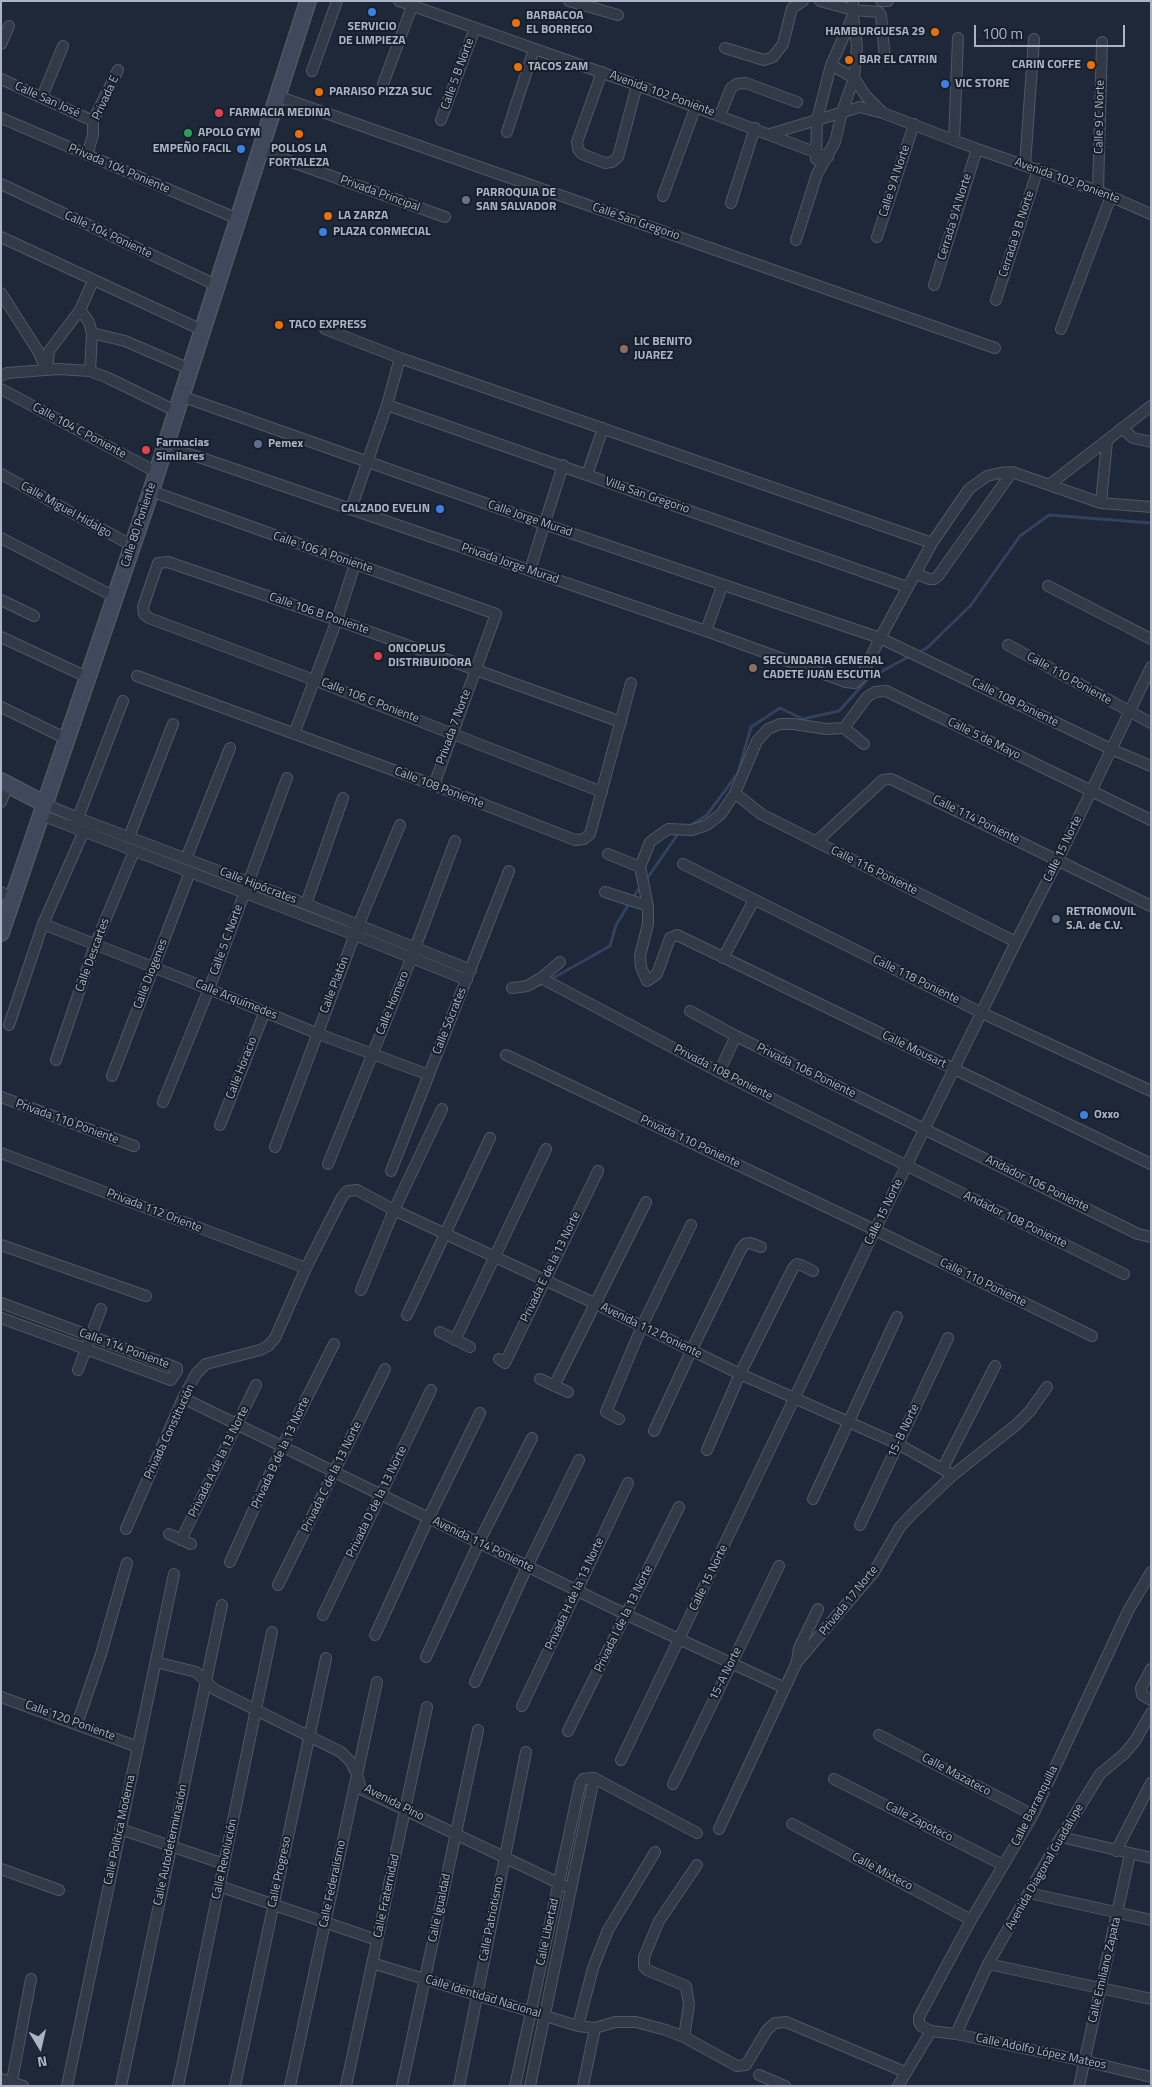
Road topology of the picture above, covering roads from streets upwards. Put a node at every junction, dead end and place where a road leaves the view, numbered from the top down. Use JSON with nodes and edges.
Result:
{"nodes":[{"id":1,"x":308,"y":1,"type":"edge"},
{"id":2,"x":337,"y":1,"type":"edge"},
{"id":3,"x":399,"y":1,"type":"edge"},
{"id":4,"x":570,"y":1,"type":"edge"},
{"id":5,"x":803,"y":1,"type":"edge"},
{"id":6,"x":820,"y":1,"type":"edge"},
{"id":7,"x":882,"y":1,"type":"edge"},
{"id":8,"x":888,"y":1,"type":"edge"},
{"id":9,"x":413,"y":4,"type":"edge"},
{"id":10,"x":853,"y":9,"type":"edge"},
{"id":11,"x":618,"y":15,"type":"dead end"},
{"id":12,"x":9,"y":26,"type":"dead end"},
{"id":13,"x":475,"y":28,"type":"junction"},
{"id":14,"x":958,"y":38,"type":"dead end"},
{"id":15,"x":1034,"y":39,"type":"dead end"},
{"id":16,"x":1102,"y":42,"type":"dead end"},
{"id":17,"x":1,"y":44,"type":"edge"},
{"id":18,"x":63,"y":46,"type":"dead end"},
{"id":19,"x":725,"y":48,"type":"dead end"},
{"id":20,"x":534,"y":49,"type":"junction"},
{"id":21,"x":885,"y":59,"type":"dead end"},
{"id":22,"x":831,"y":65,"type":"junction"},
{"id":23,"x":118,"y":70,"type":"dead end"},
{"id":24,"x":312,"y":71,"type":"dead end"},
{"id":25,"x":602,"y":72,"type":"junction"},
{"id":26,"x":854,"y":78,"type":"junction"},
{"id":27,"x":1,"y":79,"type":"edge"},
{"id":28,"x":383,"y":84,"type":"dead end"},
{"id":29,"x":637,"y":85,"type":"junction"},
{"id":30,"x":277,"y":96,"type":"junction"},
{"id":31,"x":42,"y":97,"type":"junction"},
{"id":32,"x":797,"y":102,"type":"dead end"},
{"id":33,"x":696,"y":106,"type":"junction"},
{"id":34,"x":842,"y":112,"type":"junction"},
{"id":35,"x":883,"y":113,"type":"junction"},
{"id":36,"x":720,"y":115,"type":"junction"},
{"id":37,"x":1,"y":118,"type":"edge"},
{"id":38,"x":441,"y":120,"type":"dead end"},
{"id":39,"x":817,"y":120,"type":"junction"},
{"id":40,"x":94,"y":121,"type":"junction"},
{"id":41,"x":914,"y":124,"type":"junction"},
{"id":42,"x":755,"y":128,"type":"junction"},
{"id":43,"x":507,"y":132,"type":"dead end"},
{"id":44,"x":770,"y":134,"type":"junction"},
{"id":45,"x":954,"y":140,"type":"junction"},
{"id":46,"x":977,"y":149,"type":"junction"},
{"id":47,"x":259,"y":150,"type":"junction"},
{"id":48,"x":816,"y":154,"type":"junction"},
{"id":49,"x":87,"y":155,"type":"junction"},
{"id":50,"x":828,"y":157,"type":"junction"},
{"id":51,"x":1025,"y":165,"type":"junction"},
{"id":52,"x":1038,"y":169,"type":"junction"},
{"id":53,"x":817,"y":174,"type":"junction"},
{"id":54,"x":1,"y":184,"type":"edge"},
{"id":55,"x":1098,"y":191,"type":"junction"},
{"id":56,"x":663,"y":196,"type":"dead end"},
{"id":57,"x":1111,"y":196,"type":"junction"},
{"id":58,"x":731,"y":203,"type":"dead end"},
{"id":59,"x":1151,"y":214,"type":"edge"},
{"id":60,"x":445,"y":217,"type":"dead end"},
{"id":61,"x":238,"y":220,"type":"junction"},
{"id":62,"x":1,"y":237,"type":"edge"},
{"id":63,"x":877,"y":237,"type":"dead end"},
{"id":64,"x":796,"y":240,"type":"dead end"},
{"id":65,"x":93,"y":281,"type":"junction"},
{"id":66,"x":934,"y":284,"type":"dead end"},
{"id":67,"x":216,"y":286,"type":"junction"},
{"id":68,"x":1,"y":293,"type":"edge"},
{"id":69,"x":996,"y":300,"type":"dead end"},
{"id":70,"x":80,"y":310,"type":"junction"},
{"id":71,"x":325,"y":328,"type":"dead end"},
{"id":72,"x":202,"y":330,"type":"junction"},
{"id":73,"x":1061,"y":330,"type":"dead end"},
{"id":74,"x":92,"y":333,"type":"junction"},
{"id":75,"x":995,"y":348,"type":"dead end"},
{"id":76,"x":400,"y":358,"type":"junction"},
{"id":77,"x":190,"y":369,"type":"junction"},
{"id":78,"x":47,"y":370,"type":"junction"},
{"id":79,"x":90,"y":371,"type":"junction"},
{"id":80,"x":1,"y":376,"type":"edge"},
{"id":81,"x":1,"y":389,"type":"edge"},
{"id":82,"x":181,"y":396,"type":"junction"},
{"id":83,"x":387,"y":405,"type":"junction"},
{"id":84,"x":1151,"y":406,"type":"edge"},
{"id":85,"x":176,"y":411,"type":"junction"},
{"id":86,"x":603,"y":428,"type":"junction"},
{"id":87,"x":1122,"y":428,"type":"junction"},
{"id":88,"x":1107,"y":440,"type":"junction"},
{"id":89,"x":1151,"y":442,"type":"edge"},
{"id":90,"x":164,"y":448,"type":"junction"},
{"id":91,"x":368,"y":462,"type":"junction"},
{"id":92,"x":562,"y":465,"type":"junction"},
{"id":93,"x":156,"y":472,"type":"junction"},
{"id":94,"x":1012,"y":472,"type":"junction"},
{"id":95,"x":1,"y":474,"type":"edge"},
{"id":96,"x":587,"y":475,"type":"junction"},
{"id":97,"x":1049,"y":485,"type":"junction"},
{"id":98,"x":150,"y":491,"type":"junction"},
{"id":99,"x":1101,"y":503,"type":"junction"},
{"id":100,"x":1151,"y":507,"type":"edge"},
{"id":101,"x":351,"y":509,"type":"junction"},
{"id":102,"x":544,"y":524,"type":"junction"},
{"id":103,"x":1,"y":538,"type":"edge"},
{"id":104,"x":932,"y":543,"type":"junction"},
{"id":105,"x":131,"y":545,"type":"junction"},
{"id":106,"x":355,"y":564,"type":"junction"},
{"id":107,"x":530,"y":570,"type":"junction"},
{"id":108,"x":915,"y":573,"type":"junction"},
{"id":109,"x":722,"y":586,"type":"junction"},
{"id":110,"x":907,"y":586,"type":"junction"},
{"id":111,"x":1048,"y":586,"type":"dead end"},
{"id":112,"x":115,"y":597,"type":"junction"},
{"id":113,"x":1,"y":600,"type":"edge"},
{"id":114,"x":143,"y":607,"type":"joint"},
{"id":115,"x":496,"y":614,"type":"joint"},
{"id":116,"x":34,"y":616,"type":"dead end"},
{"id":117,"x":336,"y":620,"type":"junction"},
{"id":118,"x":706,"y":631,"type":"junction"},
{"id":119,"x":1,"y":637,"type":"edge"},
{"id":120,"x":880,"y":638,"type":"junction"},
{"id":121,"x":1151,"y":639,"type":"edge"},
{"id":122,"x":1008,"y":645,"type":"dead end"},
{"id":123,"x":1151,"y":667,"type":"edge"},
{"id":124,"x":476,"y":669,"type":"junction"},
{"id":125,"x":137,"y":676,"type":"dead end"},
{"id":126,"x":88,"y":678,"type":"junction"},
{"id":127,"x":314,"y":680,"type":"junction"},
{"id":128,"x":631,"y":683,"type":"dead end"},
{"id":129,"x":123,"y":701,"type":"dead end"},
{"id":130,"x":1,"y":707,"type":"edge"},
{"id":131,"x":1129,"y":713,"type":"junction"},
{"id":132,"x":621,"y":722,"type":"junction"},
{"id":133,"x":1151,"y":723,"type":"edge"},
{"id":134,"x":173,"y":724,"type":"dead end"},
{"id":135,"x":844,"y":728,"type":"junction"},
{"id":136,"x":451,"y":733,"type":"junction"},
{"id":137,"x":294,"y":734,"type":"junction"},
{"id":138,"x":67,"y":739,"type":"junction"},
{"id":139,"x":864,"y":744,"type":"dead end"},
{"id":140,"x":230,"y":748,"type":"dead end"},
{"id":141,"x":1111,"y":749,"type":"junction"},
{"id":142,"x":1151,"y":766,"type":"edge"},
{"id":143,"x":287,"y":778,"type":"dead end"},
{"id":144,"x":5,"y":783,"type":"edge"},
{"id":145,"x":434,"y":786,"type":"junction"},
{"id":146,"x":1091,"y":790,"type":"junction"},
{"id":147,"x":602,"y":792,"type":"junction"},
{"id":148,"x":736,"y":793,"type":"junction"},
{"id":149,"x":343,"y":798,"type":"dead end"},
{"id":150,"x":1,"y":802,"type":"edge"},
{"id":151,"x":43,"y":810,"type":"junction"},
{"id":152,"x":78,"y":818,"type":"junction"},
{"id":153,"x":1151,"y":820,"type":"edge"},
{"id":154,"x":400,"y":825,"type":"dead end"},
{"id":155,"x":79,"y":831,"type":"junction"},
{"id":156,"x":129,"y":838,"type":"junction"},
{"id":157,"x":455,"y":841,"type":"dead end"},
{"id":158,"x":816,"y":842,"type":"junction"},
{"id":159,"x":134,"y":852,"type":"junction"},
{"id":160,"x":174,"y":854,"type":"junction"},
{"id":161,"x":608,"y":854,"type":"dead end"},
{"id":162,"x":186,"y":859,"type":"junction"},
{"id":163,"x":1058,"y":860,"type":"junction"},
{"id":164,"x":682,"y":864,"type":"dead end"},
{"id":165,"x":170,"y":865,"type":"junction"},
{"id":166,"x":640,"y":867,"type":"junction"},
{"id":167,"x":509,"y":871,"type":"dead end"},
{"id":168,"x":190,"y":872,"type":"junction"},
{"id":169,"x":248,"y":882,"type":"junction"},
{"id":170,"x":605,"y":892,"type":"dead end"},
{"id":171,"x":244,"y":894,"type":"junction"},
{"id":172,"x":7,"y":895,"type":"edge"},
{"id":173,"x":754,"y":900,"type":"junction"},
{"id":174,"x":306,"y":904,"type":"junction"},
{"id":175,"x":648,"y":906,"type":"junction"},
{"id":176,"x":1151,"y":906,"type":"edge"},
{"id":177,"x":43,"y":924,"type":"junction"},
{"id":178,"x":2,"y":931,"type":"edge"},
{"id":179,"x":356,"y":931,"type":"junction"},
{"id":180,"x":1016,"y":942,"type":"junction"},
{"id":181,"x":96,"y":945,"type":"junction"},
{"id":182,"x":415,"y":947,"type":"junction"},
{"id":183,"x":723,"y":958,"type":"junction"},
{"id":184,"x":411,"y":959,"type":"junction"},
{"id":185,"x":560,"y":962,"type":"dead end"},
{"id":186,"x":153,"y":967,"type":"junction"},
{"id":187,"x":470,"y":970,"type":"junction"},
{"id":188,"x":541,"y":978,"type":"junction"},
{"id":189,"x":466,"y":980,"type":"junction"},
{"id":190,"x":512,"y":988,"type":"dead end"},
{"id":191,"x":209,"y":989,"type":"junction"},
{"id":192,"x":265,"y":1011,"type":"junction"},
{"id":193,"x":690,"y":1011,"type":"dead end"},
{"id":194,"x":982,"y":1012,"type":"junction"},
{"id":195,"x":9,"y":1025,"type":"dead end"},
{"id":196,"x":316,"y":1033,"type":"junction"},
{"id":197,"x":736,"y":1036,"type":"junction"},
{"id":198,"x":372,"y":1054,"type":"junction"},
{"id":199,"x":506,"y":1055,"type":"dead end"},
{"id":200,"x":56,"y":1060,"type":"dead end"},
{"id":201,"x":953,"y":1069,"type":"junction"},
{"id":202,"x":719,"y":1072,"type":"junction"},
{"id":203,"x":429,"y":1075,"type":"junction"},
{"id":204,"x":112,"y":1076,"type":"dead end"},
{"id":205,"x":1151,"y":1091,"type":"edge"},
{"id":206,"x":1,"y":1097,"type":"edge"},
{"id":207,"x":163,"y":1102,"type":"dead end"},
{"id":208,"x":442,"y":1109,"type":"dead end"},
{"id":209,"x":220,"y":1125,"type":"dead end"},
{"id":210,"x":924,"y":1129,"type":"junction"},
{"id":211,"x":490,"y":1138,"type":"dead end"},
{"id":212,"x":134,"y":1146,"type":"dead end"},
{"id":213,"x":275,"y":1147,"type":"dead end"},
{"id":214,"x":546,"y":1149,"type":"dead end"},
{"id":215,"x":1,"y":1153,"type":"edge"},
{"id":216,"x":328,"y":1164,"type":"dead end"},
{"id":217,"x":1151,"y":1164,"type":"edge"},
{"id":218,"x":906,"y":1166,"type":"junction"},
{"id":219,"x":391,"y":1171,"type":"dead end"},
{"id":220,"x":598,"y":1171,"type":"dead end"},
{"id":221,"x":347,"y":1190,"type":"joint"},
{"id":222,"x":646,"y":1202,"type":"dead end"},
{"id":223,"x":394,"y":1210,"type":"junction"},
{"id":224,"x":691,"y":1225,"type":"dead end"},
{"id":225,"x":875,"y":1230,"type":"junction"},
{"id":226,"x":445,"y":1233,"type":"junction"},
{"id":227,"x":1151,"y":1237,"type":"edge"},
{"id":228,"x":1,"y":1244,"type":"edge"},
{"id":229,"x":760,"y":1246,"type":"dead end"},
{"id":230,"x":496,"y":1258,"type":"junction"},
{"id":231,"x":306,"y":1268,"type":"junction"},
{"id":232,"x":812,"y":1271,"type":"dead end"},
{"id":233,"x":1124,"y":1274,"type":"dead end"},
{"id":234,"x":544,"y":1280,"type":"junction"},
{"id":235,"x":361,"y":1290,"type":"dead end"},
{"id":236,"x":146,"y":1296,"type":"dead end"},
{"id":237,"x":1,"y":1303,"type":"edge"},
{"id":238,"x":594,"y":1303,"type":"junction"},
{"id":239,"x":101,"y":1309,"type":"dead end"},
{"id":240,"x":407,"y":1315,"type":"dead end"},
{"id":241,"x":897,"y":1317,"type":"dead end"},
{"id":242,"x":1,"y":1318,"type":"edge"},
{"id":243,"x":40,"y":1318,"type":"junction"},
{"id":244,"x":642,"y":1326,"type":"junction"},
{"id":245,"x":36,"y":1330,"type":"junction"},
{"id":246,"x":440,"y":1332,"type":"dead end"},
{"id":247,"x":91,"y":1336,"type":"junction"},
{"id":248,"x":1092,"y":1336,"type":"dead end"},
{"id":249,"x":948,"y":1338,"type":"dead end"},
{"id":250,"x":455,"y":1340,"type":"junction"},
{"id":251,"x":334,"y":1344,"type":"dead end"},
{"id":252,"x":470,"y":1347,"type":"dead end"},
{"id":253,"x":86,"y":1348,"type":"junction"},
{"id":254,"x":691,"y":1351,"type":"junction"},
{"id":255,"x":502,"y":1361,"type":"dead end"},
{"id":256,"x":995,"y":1366,"type":"dead end"},
{"id":257,"x":385,"y":1369,"type":"dead end"},
{"id":258,"x":78,"y":1370,"type":"dead end"},
{"id":259,"x":740,"y":1374,"type":"junction"},
{"id":260,"x":540,"y":1379,"type":"dead end"},
{"id":261,"x":256,"y":1385,"type":"dead end"},
{"id":262,"x":554,"y":1386,"type":"junction"},
{"id":263,"x":1047,"y":1387,"type":"dead end"},
{"id":264,"x":431,"y":1390,"type":"dead end"},
{"id":265,"x":568,"y":1392,"type":"dead end"},
{"id":266,"x":183,"y":1398,"type":"junction"},
{"id":267,"x":795,"y":1398,"type":"junction"},
{"id":268,"x":480,"y":1413,"type":"dead end"},
{"id":269,"x":619,"y":1419,"type":"dead end"},
{"id":270,"x":848,"y":1423,"type":"junction"},
{"id":271,"x":237,"y":1425,"type":"junction"},
{"id":272,"x":654,"y":1431,"type":"dead end"},
{"id":273,"x":532,"y":1438,"type":"dead end"},
{"id":274,"x":898,"y":1444,"type":"junction"},
{"id":275,"x":282,"y":1447,"type":"junction"},
{"id":276,"x":707,"y":1450,"type":"dead end"},
{"id":277,"x":580,"y":1460,"type":"dead end"},
{"id":278,"x":943,"y":1468,"type":"junction"},
{"id":279,"x":334,"y":1472,"type":"junction"},
{"id":280,"x":953,"y":1475,"type":"junction"},
{"id":281,"x":628,"y":1483,"type":"dead end"},
{"id":282,"x":380,"y":1494,"type":"junction"},
{"id":283,"x":812,"y":1499,"type":"dead end"},
{"id":284,"x":679,"y":1507,"type":"dead end"},
{"id":285,"x":428,"y":1519,"type":"junction"},
{"id":286,"x":860,"y":1525,"type":"dead end"},
{"id":287,"x":126,"y":1529,"type":"dead end"},
{"id":288,"x":169,"y":1534,"type":"dead end"},
{"id":289,"x":181,"y":1540,"type":"junction"},
{"id":290,"x":479,"y":1543,"type":"junction"},
{"id":291,"x":191,"y":1544,"type":"dead end"},
{"id":292,"x":230,"y":1562,"type":"dead end"},
{"id":293,"x":127,"y":1563,"type":"dead end"},
{"id":294,"x":779,"y":1566,"type":"dead end"},
{"id":295,"x":527,"y":1567,"type":"junction"},
{"id":296,"x":1151,"y":1572,"type":"edge"},
{"id":297,"x":174,"y":1574,"type":"dead end"},
{"id":298,"x":278,"y":1585,"type":"dead end"},
{"id":299,"x":578,"y":1590,"type":"junction"},
{"id":300,"x":222,"y":1605,"type":"dead end"},
{"id":301,"x":818,"y":1609,"type":"dead end"},
{"id":302,"x":323,"y":1615,"type":"dead end"},
{"id":303,"x":626,"y":1615,"type":"junction"},
{"id":304,"x":272,"y":1632,"type":"dead end"},
{"id":305,"x":375,"y":1636,"type":"dead end"},
{"id":306,"x":679,"y":1639,"type":"junction"},
{"id":307,"x":426,"y":1657,"type":"dead end"},
{"id":308,"x":326,"y":1658,"type":"dead end"},
{"id":309,"x":156,"y":1662,"type":"junction"},
{"id":310,"x":797,"y":1662,"type":"junction"},
{"id":311,"x":731,"y":1664,"type":"junction"},
{"id":312,"x":1151,"y":1669,"type":"edge"},
{"id":313,"x":206,"y":1681,"type":"junction"},
{"id":314,"x":377,"y":1682,"type":"dead end"},
{"id":315,"x":475,"y":1682,"type":"dead end"},
{"id":316,"x":785,"y":1688,"type":"junction"},
{"id":317,"x":1,"y":1697,"type":"edge"},
{"id":318,"x":1146,"y":1698,"type":"edge"},
{"id":319,"x":522,"y":1706,"type":"dead end"},
{"id":320,"x":427,"y":1707,"type":"dead end"},
{"id":321,"x":256,"y":1710,"type":"junction"},
{"id":322,"x":1151,"y":1713,"type":"edge"},
{"id":323,"x":77,"y":1724,"type":"junction"},
{"id":324,"x":478,"y":1730,"type":"dead end"},
{"id":325,"x":568,"y":1731,"type":"dead end"},
{"id":326,"x":879,"y":1735,"type":"dead end"},
{"id":327,"x":309,"y":1736,"type":"junction"},
{"id":328,"x":138,"y":1747,"type":"junction"},
{"id":329,"x":526,"y":1752,"type":"dead end"},
{"id":330,"x":621,"y":1760,"type":"dead end"},
{"id":331,"x":357,"y":1774,"type":"junction"},
{"id":332,"x":594,"y":1778,"type":"junction"},
{"id":333,"x":834,"y":1779,"type":"dead end"},
{"id":334,"x":1151,"y":1783,"type":"edge"},
{"id":335,"x":673,"y":1784,"type":"dead end"},
{"id":336,"x":405,"y":1810,"type":"junction"},
{"id":337,"x":1033,"y":1815,"type":"junction"},
{"id":338,"x":792,"y":1824,"type":"dead end"},
{"id":339,"x":120,"y":1829,"type":"junction"},
{"id":340,"x":719,"y":1829,"type":"dead end"},
{"id":341,"x":696,"y":1833,"type":"dead end"},
{"id":342,"x":456,"y":1834,"type":"junction"},
{"id":343,"x":1061,"y":1837,"type":"junction"},
{"id":344,"x":171,"y":1846,"type":"junction"},
{"id":345,"x":1116,"y":1851,"type":"junction"},
{"id":346,"x":655,"y":1852,"type":"dead end"},
{"id":347,"x":1130,"y":1854,"type":"junction"},
{"id":348,"x":505,"y":1857,"type":"junction"},
{"id":349,"x":1151,"y":1858,"type":"edge"},
{"id":350,"x":224,"y":1864,"type":"junction"},
{"id":351,"x":697,"y":1865,"type":"dead end"},
{"id":352,"x":1003,"y":1866,"type":"junction"},
{"id":353,"x":1,"y":1869,"type":"edge"},
{"id":354,"x":558,"y":1883,"type":"junction"},
{"id":355,"x":220,"y":1886,"type":"junction"},
{"id":356,"x":571,"y":1889,"type":"junction"},
{"id":357,"x":59,"y":1890,"type":"dead end"},
{"id":358,"x":1029,"y":1893,"type":"junction"},
{"id":359,"x":273,"y":1904,"type":"junction"},
{"id":360,"x":1117,"y":1913,"type":"junction"},
{"id":361,"x":971,"y":1920,"type":"junction"},
{"id":362,"x":1151,"y":1920,"type":"edge"},
{"id":363,"x":325,"y":1922,"type":"junction"},
{"id":364,"x":377,"y":1940,"type":"junction"},
{"id":365,"x":372,"y":1963,"type":"junction"},
{"id":366,"x":988,"y":1964,"type":"junction"},
{"id":367,"x":31,"y":1978,"type":"dead end"},
{"id":368,"x":425,"y":1980,"type":"junction"},
{"id":369,"x":1100,"y":1987,"type":"junction"},
{"id":370,"x":477,"y":1995,"type":"junction"},
{"id":371,"x":1151,"y":1999,"type":"edge"},
{"id":372,"x":531,"y":2012,"type":"junction"},
{"id":373,"x":544,"y":2016,"type":"junction"},
{"id":374,"x":578,"y":2026,"type":"junction"},
{"id":375,"x":595,"y":2028,"type":"junction"},
{"id":376,"x":931,"y":2031,"type":"junction"},
{"id":377,"x":956,"y":2034,"type":"junction"},
{"id":378,"x":684,"y":2037,"type":"junction"},
{"id":379,"x":1085,"y":2061,"type":"junction"},
{"id":380,"x":905,"y":2072,"type":"junction"},
{"id":381,"x":759,"y":2075,"type":"dead end"},
{"id":382,"x":1151,"y":2077,"type":"edge"},
{"id":383,"x":1,"y":2079,"type":"edge"},
{"id":384,"x":12,"y":2084,"type":"edge"},
{"id":385,"x":23,"y":2086,"type":"edge"},
{"id":386,"x":67,"y":2086,"type":"edge"},
{"id":387,"x":121,"y":2086,"type":"edge"},
{"id":388,"x":178,"y":2086,"type":"edge"},
{"id":389,"x":234,"y":2086,"type":"edge"},
{"id":390,"x":290,"y":2086,"type":"edge"},
{"id":391,"x":346,"y":2086,"type":"edge"},
{"id":392,"x":402,"y":2086,"type":"edge"},
{"id":393,"x":458,"y":2086,"type":"edge"},
{"id":394,"x":515,"y":2086,"type":"edge"},
{"id":395,"x":530,"y":2086,"type":"edge"},
{"id":396,"x":583,"y":2086,"type":"edge"},
{"id":397,"x":785,"y":2086,"type":"edge"},
{"id":398,"x":898,"y":2086,"type":"edge"},
{"id":399,"x":1079,"y":2086,"type":"edge"}],
"edges":[{"from":1,"to":30,"type":"street","name":"Calle 80 Poniente"},
{"from":2,"to":24,"type":"street"},
{"from":3,"to":9,"type":"street","name":"Avenida 102 Poniente"},
{"from":4,"to":11,"type":"street"},
{"from":5,"to":19,"type":"street"},
{"from":6,"to":10,"type":"street"},
{"from":7,"to":8,"type":"street"},
{"from":9,"to":13,"type":"street","name":"Avenida 102 Poniente"},
{"from":9,"to":28,"type":"street"},
{"from":10,"to":21,"type":"street"},
{"from":10,"to":22,"type":"street"},
{"from":10,"to":26,"type":"street"},
{"from":12,"to":17,"type":"street"},
{"from":13,"to":20,"type":"street","name":"Avenida 102 Poniente"},
{"from":13,"to":38,"type":"street","name":"Calle 5 B Norte"},
{"from":14,"to":45,"type":"street"},
{"from":15,"to":51,"type":"street"},
{"from":16,"to":55,"type":"street","name":"Calle 9 C Norte"},
{"from":18,"to":31,"type":"street"},
{"from":20,"to":25,"type":"street","name":"Avenida 102 Poniente"},
{"from":20,"to":43,"type":"street"},
{"from":22,"to":26,"type":"street"},
{"from":22,"to":39,"type":"street"},
{"from":23,"to":40,"type":"street","name":"Privada E"},
{"from":25,"to":29,"type":"street","name":"Avenida 102 Poniente"},
{"from":25,"to":29,"type":"street"},
{"from":26,"to":34,"type":"street"},
{"from":26,"to":35,"type":"street"},
{"from":27,"to":31,"type":"street","name":"Calle San José"},
{"from":29,"to":33,"type":"street","name":"Avenida 102 Poniente"},
{"from":30,"to":47,"type":"street","name":"Calle 80 Poniente"},
{"from":30,"to":75,"type":"street","name":"Calle San Gregorio"},
{"from":31,"to":40,"type":"street","name":"Calle San José"},
{"from":32,"to":36,"type":"street"},
{"from":33,"to":36,"type":"street","name":"Avenida 102 Poniente"},
{"from":33,"to":56,"type":"street"},
{"from":34,"to":35,"type":"street","name":"Avenida 102 Poniente"},
{"from":34,"to":39,"type":"street","name":"Avenida 102 Poniente"},
{"from":34,"to":50,"type":"street"},
{"from":35,"to":41,"type":"street","name":"Avenida 102 Poniente"},
{"from":36,"to":42,"type":"street","name":"Avenida 102 Poniente"},
{"from":37,"to":49,"type":"street","name":"Privada 104 Poniente"},
{"from":39,"to":44,"type":"street","name":"Avenida 102 Poniente"},
{"from":39,"to":48,"type":"street"},
{"from":40,"to":49,"type":"street","name":"Privada E"},
{"from":41,"to":45,"type":"street","name":"Avenida 102 Poniente"},
{"from":41,"to":63,"type":"street","name":"Calle 9 A Norte"},
{"from":42,"to":44,"type":"street","name":"Avenida 102 Poniente"},
{"from":42,"to":58,"type":"street"},
{"from":44,"to":48,"type":"street","name":"Avenida 102 Poniente"},
{"from":45,"to":46,"type":"street","name":"Avenida 102 Poniente"},
{"from":46,"to":51,"type":"street","name":"Avenida 102 Poniente"},
{"from":46,"to":66,"type":"street","name":"Cerrada 9 A Norte"},
{"from":47,"to":60,"type":"street","name":"Privada Principal"},
{"from":47,"to":61,"type":"street","name":"Calle 80 Poniente"},
{"from":48,"to":50,"type":"street","name":"Avenida 102 Poniente"},
{"from":48,"to":53,"type":"street"},
{"from":49,"to":61,"type":"street","name":"Privada 104 Poniente"},
{"from":50,"to":53,"type":"street"},
{"from":51,"to":52,"type":"street","name":"Avenida 102 Poniente"},
{"from":52,"to":55,"type":"street","name":"Avenida 102 Poniente"},
{"from":52,"to":69,"type":"street","name":"Cerrada 9 B Norte"},
{"from":53,"to":64,"type":"street"},
{"from":54,"to":67,"type":"street","name":"Calle 104 Poniente"},
{"from":55,"to":57,"type":"street","name":"Avenida 102 Poniente"},
{"from":57,"to":59,"type":"street","name":"Avenida 102 Poniente"},
{"from":57,"to":73,"type":"street"},
{"from":61,"to":67,"type":"street","name":"Calle 80 Poniente"},
{"from":62,"to":65,"type":"street"},
{"from":65,"to":70,"type":"street"},
{"from":65,"to":72,"type":"street"},
{"from":67,"to":72,"type":"street","name":"Calle 80 Poniente"},
{"from":68,"to":78,"type":"street"},
{"from":70,"to":74,"type":"street"},
{"from":70,"to":78,"type":"street"},
{"from":71,"to":76,"type":"street"},
{"from":72,"to":77,"type":"street","name":"Calle 80 Poniente"},
{"from":74,"to":77,"type":"street"},
{"from":74,"to":79,"type":"street"},
{"from":76,"to":83,"type":"street"},
{"from":76,"to":86,"type":"street"},
{"from":77,"to":82,"type":"street","name":"Calle 80 Poniente"},
{"from":78,"to":79,"type":"street"},
{"from":78,"to":80,"type":"street"},
{"from":79,"to":85,"type":"street"},
{"from":81,"to":93,"type":"street","name":"Calle 104 C Poniente"},
{"from":82,"to":85,"type":"street","name":"Calle 80 Poniente"},
{"from":82,"to":91,"type":"street","name":"Calle Jorge Murad"},
{"from":83,"to":91,"type":"street"},
{"from":83,"to":92,"type":"street","name":"Villa San Gregorio"},
{"from":84,"to":87,"type":"street"},
{"from":85,"to":90,"type":"street","name":"Calle 80 Poniente"},
{"from":86,"to":96,"type":"street"},
{"from":86,"to":104,"type":"street"},
{"from":87,"to":88,"type":"street"},
{"from":87,"to":89,"type":"street"},
{"from":88,"to":97,"type":"street"},
{"from":88,"to":99,"type":"street"},
{"from":90,"to":93,"type":"street","name":"Calle 80 Poniente"},
{"from":90,"to":101,"type":"street","name":"Privada Jorge Murad"},
{"from":91,"to":101,"type":"street"},
{"from":91,"to":102,"type":"street","name":"Calle Jorge Murad"},
{"from":92,"to":96,"type":"street","name":"Villa San Gregorio"},
{"from":92,"to":102,"type":"street"},
{"from":93,"to":98,"type":"street","name":"Calle 80 Poniente"},
{"from":94,"to":97,"type":"street"},
{"from":94,"to":104,"type":"street"},
{"from":94,"to":108,"type":"street"},
{"from":95,"to":105,"type":"street","name":"Calle Miguel Hidalgo"},
{"from":96,"to":110,"type":"street","name":"Villa San Gregorio"},
{"from":97,"to":99,"type":"street"},
{"from":98,"to":105,"type":"street","name":"Calle 80 Poniente"},
{"from":98,"to":106,"type":"street","name":"Calle 106 A Poniente"},
{"from":99,"to":100,"type":"street"},
{"from":101,"to":107,"type":"street","name":"Privada Jorge Murad"},
{"from":102,"to":107,"type":"street"},
{"from":102,"to":109,"type":"street","name":"Calle Jorge Murad"},
{"from":103,"to":112,"type":"street"},
{"from":104,"to":108,"type":"street"},
{"from":105,"to":112,"type":"street","name":"Calle 80 Poniente"},
{"from":106,"to":115,"type":"street","name":"Calle 106 A Poniente"},
{"from":106,"to":117,"type":"street"},
{"from":107,"to":118,"type":"street","name":"Privada Jorge Murad"},
{"from":108,"to":110,"type":"street"},
{"from":109,"to":118,"type":"street"},
{"from":109,"to":120,"type":"street","name":"Calle Jorge Murad"},
{"from":110,"to":120,"type":"street"},
{"from":111,"to":121,"type":"street"},
{"from":112,"to":126,"type":"street","name":"Calle 80 Poniente"},
{"from":113,"to":116,"type":"street"},
{"from":114,"to":117,"type":"street","name":"Calle 106 B Poniente"},
{"from":114,"to":127,"type":"street","name":"Calle 106 C Poniente"},
{"from":115,"to":124,"type":"street","name":"Privada 7 Norte"},
{"from":117,"to":124,"type":"street","name":"Calle 106 B Poniente"},
{"from":117,"to":127,"type":"street"},
{"from":118,"to":120,"type":"street","name":"Privada Jorge Murad"},
{"from":119,"to":126,"type":"street"},
{"from":120,"to":141,"type":"street","name":"Calle 108 Poniente"},
{"from":122,"to":131,"type":"street","name":"Calle 110 Poniente"},
{"from":123,"to":131,"type":"street","name":"Calle 15 Norte"},
{"from":124,"to":132,"type":"street","name":"Calle 106 B Poniente"},
{"from":124,"to":136,"type":"street","name":"Privada 7 Norte"},
{"from":125,"to":137,"type":"street","name":"Calle 108 Poniente"},
{"from":126,"to":138,"type":"street","name":"Calle 80 Poniente"},
{"from":127,"to":136,"type":"street","name":"Calle 106 C Poniente"},
{"from":127,"to":137,"type":"street"},
{"from":128,"to":132,"type":"street"},
{"from":129,"to":152,"type":"street"},
{"from":130,"to":138,"type":"street"},
{"from":131,"to":133,"type":"street","name":"Calle 110 Poniente"},
{"from":131,"to":141,"type":"street","name":"Calle 15 Norte"},
{"from":132,"to":147,"type":"street"},
{"from":134,"to":156,"type":"street"},
{"from":135,"to":139,"type":"street"},
{"from":135,"to":146,"type":"street","name":"Calle 5 de Mayo"},
{"from":135,"to":148,"type":"street"},
{"from":136,"to":145,"type":"street","name":"Privada 7 Norte"},
{"from":136,"to":147,"type":"street","name":"Calle 106 C Poniente"},
{"from":137,"to":145,"type":"street","name":"Calle 108 Poniente"},
{"from":138,"to":151,"type":"street","name":"Calle 80 Poniente"},
{"from":140,"to":162,"type":"street"},
{"from":141,"to":142,"type":"street","name":"Calle 108 Poniente"},
{"from":141,"to":146,"type":"street","name":"Calle 15 Norte"},
{"from":143,"to":169,"type":"street","name":"Calle 5 C Norte"},
{"from":144,"to":150,"type":"street"},
{"from":144,"to":151,"type":"street"},
{"from":145,"to":147,"type":"street","name":"Calle 108 Poniente"},
{"from":146,"to":153,"type":"street","name":"Calle 5 de Mayo"},
{"from":146,"to":163,"type":"street","name":"Calle 15 Norte"},
{"from":148,"to":158,"type":"street","name":"Calle 116 Poniente"},
{"from":148,"to":166,"type":"street"},
{"from":149,"to":174,"type":"street"},
{"from":151,"to":152,"type":"street","name":"Calle Hipócrates"},
{"from":151,"to":155,"type":"street","name":"Calle Hipócrates"},
{"from":151,"to":172,"type":"street","name":"Calle 80 Poniente"},
{"from":152,"to":155,"type":"street"},
{"from":152,"to":156,"type":"street","name":"Calle Hipócrates"},
{"from":154,"to":179,"type":"street","name":"Calle Platón"},
{"from":155,"to":159,"type":"street","name":"Calle Hipócrates"},
{"from":155,"to":177,"type":"street"},
{"from":156,"to":160,"type":"street","name":"Calle Hipócrates"},
{"from":157,"to":182,"type":"street","name":"Calle Homero"},
{"from":158,"to":163,"type":"street","name":"Calle 114 Poniente"},
{"from":158,"to":180,"type":"street","name":"Calle 116 Poniente"},
{"from":159,"to":165,"type":"street","name":"Calle Hipócrates"},
{"from":159,"to":181,"type":"street","name":"Calle Descartes"},
{"from":160,"to":162,"type":"street","name":"Calle Hipócrates"},
{"from":160,"to":165,"type":"street"},
{"from":161,"to":166,"type":"street"},
{"from":162,"to":169,"type":"street","name":"Calle Hipócrates"},
{"from":163,"to":176,"type":"street","name":"Calle 114 Poniente"},
{"from":163,"to":180,"type":"street","name":"Calle 15 Norte"},
{"from":164,"to":173,"type":"street","name":"Calle 118 Poniente"},
{"from":165,"to":168,"type":"street","name":"Calle Hipócrates"},
{"from":166,"to":175,"type":"street"},
{"from":167,"to":187,"type":"street","name":"Calle Sócrates"},
{"from":168,"to":171,"type":"street","name":"Calle Hipócrates"},
{"from":168,"to":186,"type":"street","name":"Calle Diogenes"},
{"from":169,"to":171,"type":"street","name":"Calle 5 C Norte"},
{"from":169,"to":174,"type":"street","name":"Calle Hipócrates"},
{"from":170,"to":175,"type":"street"},
{"from":171,"to":179,"type":"street","name":"Calle Hipócrates"},
{"from":171,"to":191,"type":"street","name":"Calle 5 C Norte"},
{"from":172,"to":178,"type":"street","name":"Calle 80 Poniente"},
{"from":173,"to":183,"type":"street"},
{"from":173,"to":194,"type":"street","name":"Calle 118 Poniente"},
{"from":174,"to":179,"type":"street","name":"Calle Hipócrates"},
{"from":175,"to":183,"type":"street","name":"Calle Mousart"},
{"from":177,"to":181,"type":"street","name":"Calle Arquímedes"},
{"from":177,"to":195,"type":"street"},
{"from":179,"to":182,"type":"street","name":"Calle Hipócrates"},
{"from":179,"to":184,"type":"street","name":"Calle Hipócrates"},
{"from":179,"to":196,"type":"street","name":"Calle Platón"},
{"from":180,"to":194,"type":"street","name":"Calle 15 Norte"},
{"from":181,"to":186,"type":"street","name":"Calle Arquímedes"},
{"from":181,"to":200,"type":"street","name":"Calle Descartes"},
{"from":182,"to":184,"type":"street","name":"Calle Homero"},
{"from":182,"to":187,"type":"street","name":"Calle Hipócrates"},
{"from":183,"to":201,"type":"street","name":"Calle Mousart"},
{"from":184,"to":189,"type":"street","name":"Calle Hipócrates"},
{"from":184,"to":198,"type":"street","name":"Calle Homero"},
{"from":185,"to":188,"type":"street"},
{"from":186,"to":191,"type":"street","name":"Calle Arquímedes"},
{"from":186,"to":204,"type":"street","name":"Calle Diogenes"},
{"from":187,"to":189,"type":"street","name":"Calle Sócrates"},
{"from":188,"to":190,"type":"street"},
{"from":188,"to":202,"type":"street","name":"Privada 108 Poniente"},
{"from":189,"to":203,"type":"street","name":"Calle Sócrates"},
{"from":191,"to":192,"type":"street","name":"Calle Arquímedes"},
{"from":191,"to":207,"type":"street","name":"Calle 5 C Norte"},
{"from":192,"to":196,"type":"street","name":"Calle Arquímedes"},
{"from":192,"to":209,"type":"street","name":"Calle Horacio"},
{"from":193,"to":197,"type":"street","name":"Privada 106 Poniente"},
{"from":194,"to":201,"type":"street","name":"Calle 15 Norte"},
{"from":194,"to":205,"type":"street","name":"Calle 118 Poniente"},
{"from":196,"to":198,"type":"street","name":"Calle Arquímedes"},
{"from":196,"to":213,"type":"street","name":"Calle Platón"},
{"from":197,"to":202,"type":"street"},
{"from":197,"to":210,"type":"street","name":"Privada 106 Poniente"},
{"from":198,"to":203,"type":"street","name":"Calle Arquímedes"},
{"from":198,"to":216,"type":"street","name":"Calle Homero"},
{"from":199,"to":225,"type":"street","name":"Privada 110 Poniente"},
{"from":201,"to":210,"type":"street","name":"Calle 15 Norte"},
{"from":201,"to":217,"type":"street","name":"Calle Mousart"},
{"from":202,"to":218,"type":"street","name":"Privada 108 Poniente"},
{"from":203,"to":219,"type":"street","name":"Calle Sócrates"},
{"from":206,"to":212,"type":"street","name":"Privada 110 Poniente"},
{"from":208,"to":223,"type":"street"},
{"from":210,"to":218,"type":"street","name":"Calle 15 Norte"},
{"from":210,"to":227,"type":"street","name":"Andador 106 Poniente"},
{"from":211,"to":226,"type":"street"},
{"from":214,"to":230,"type":"street"},
{"from":215,"to":231,"type":"street","name":"Privada 112 Oriente"},
{"from":218,"to":225,"type":"street","name":"Calle 15 Norte"},
{"from":218,"to":233,"type":"street","name":"Andador 108 Poniente"},
{"from":220,"to":234,"type":"street","name":"Privada E de la 13 Norte"},
{"from":221,"to":223,"type":"street","name":"Avenida 112 Poniente"},
{"from":221,"to":231,"type":"street","name":"Privada Constitución"},
{"from":222,"to":238,"type":"street"},
{"from":223,"to":226,"type":"street","name":"Avenida 112 Poniente"},
{"from":223,"to":235,"type":"street"},
{"from":224,"to":244,"type":"street"},
{"from":225,"to":248,"type":"street","name":"Calle 110 Poniente"},
{"from":225,"to":267,"type":"street","name":"Calle 15 Norte"},
{"from":226,"to":230,"type":"street","name":"Avenida 112 Poniente"},
{"from":226,"to":240,"type":"street"},
{"from":228,"to":236,"type":"street"},
{"from":229,"to":254,"type":"street"},
{"from":230,"to":234,"type":"street","name":"Avenida 112 Poniente"},
{"from":230,"to":250,"type":"street"},
{"from":231,"to":266,"type":"street","name":"Privada Constitución"},
{"from":232,"to":259,"type":"street"},
{"from":234,"to":238,"type":"street","name":"Avenida 112 Poniente"},
{"from":234,"to":255,"type":"street","name":"Privada E de la 13 Norte"},
{"from":237,"to":243,"type":"street","name":"Calle 114 Poniente"},
{"from":238,"to":244,"type":"street","name":"Avenida 112 Poniente"},
{"from":238,"to":262,"type":"street"},
{"from":239,"to":247,"type":"street"},
{"from":241,"to":270,"type":"street"},
{"from":242,"to":245,"type":"street","name":"Calle 114 Poniente"},
{"from":243,"to":245,"type":"street"},
{"from":243,"to":247,"type":"street","name":"Calle 114 Poniente"},
{"from":244,"to":254,"type":"street","name":"Avenida 112 Poniente"},
{"from":244,"to":269,"type":"street"},
{"from":245,"to":253,"type":"street","name":"Calle 114 Poniente"},
{"from":246,"to":250,"type":"street"},
{"from":247,"to":253,"type":"street"},
{"from":247,"to":253,"type":"street","name":"Calle 114 Poniente"},
{"from":249,"to":274,"type":"street","name":"15-B Norte"},
{"from":250,"to":252,"type":"street"},
{"from":251,"to":275,"type":"street","name":"Privada B de la 13 Norte"},
{"from":253,"to":258,"type":"street"},
{"from":254,"to":259,"type":"street","name":"Avenida 112 Poniente"},
{"from":254,"to":272,"type":"street"},
{"from":256,"to":278,"type":"street"},
{"from":257,"to":279,"type":"street","name":"Privada C de la 13 Norte"},
{"from":259,"to":267,"type":"street","name":"Avenida 112 Poniente"},
{"from":259,"to":276,"type":"street"},
{"from":260,"to":262,"type":"street"},
{"from":261,"to":271,"type":"street","name":"Privada A de la 13 Norte"},
{"from":262,"to":265,"type":"street"},
{"from":263,"to":280,"type":"street","name":"Privada 17 Norte"},
{"from":264,"to":282,"type":"street","name":"Privada D de la 13 Norte"},
{"from":266,"to":271,"type":"street","name":"Avenida 114 Poniente"},
{"from":266,"to":287,"type":"street","name":"Privada Constitución"},
{"from":267,"to":270,"type":"street","name":"Avenida 112 Poniente"},
{"from":267,"to":306,"type":"street","name":"Calle 15 Norte"},
{"from":268,"to":285,"type":"street"},
{"from":270,"to":274,"type":"street","name":"Avenida 112 Poniente"},
{"from":270,"to":283,"type":"street"},
{"from":271,"to":275,"type":"street","name":"Avenida 114 Poniente"},
{"from":271,"to":289,"type":"street","name":"Privada A de la 13 Norte"},
{"from":273,"to":290,"type":"street"},
{"from":274,"to":278,"type":"street","name":"Avenida 112 Poniente"},
{"from":274,"to":286,"type":"street","name":"15-B Norte"},
{"from":275,"to":279,"type":"street","name":"Avenida 114 Poniente"},
{"from":275,"to":292,"type":"street","name":"Privada B de la 13 Norte"},
{"from":277,"to":295,"type":"street"},
{"from":278,"to":280,"type":"street","name":"Avenida 112 Poniente"},
{"from":279,"to":282,"type":"street","name":"Avenida 114 Poniente"},
{"from":279,"to":298,"type":"street","name":"Privada C de la 13 Norte"},
{"from":280,"to":310,"type":"street","name":"Privada 17 Norte"},
{"from":281,"to":299,"type":"street","name":"Privada H de la 13 Norte"},
{"from":282,"to":285,"type":"street","name":"Avenida 114 Poniente"},
{"from":282,"to":302,"type":"street","name":"Privada D de la 13 Norte"},
{"from":284,"to":303,"type":"street","name":"Privada I de la 13 Norte"},
{"from":285,"to":290,"type":"street","name":"Avenida 114 Poniente"},
{"from":285,"to":305,"type":"street"},
{"from":288,"to":289,"type":"street"},
{"from":289,"to":291,"type":"street"},
{"from":290,"to":295,"type":"street","name":"Avenida 114 Poniente"},
{"from":290,"to":307,"type":"street"},
{"from":293,"to":323,"type":"street"},
{"from":294,"to":311,"type":"street","name":"15-A Norte"},
{"from":295,"to":299,"type":"street","name":"Avenida 114 Poniente"},
{"from":295,"to":315,"type":"street"},
{"from":296,"to":337,"type":"street","name":"Calle Barranquilla"},
{"from":297,"to":309,"type":"street","name":"Calle Política Moderna"},
{"from":299,"to":303,"type":"street","name":"Avenida 114 Poniente"},
{"from":299,"to":319,"type":"street","name":"Privada H de la 13 Norte"},
{"from":300,"to":313,"type":"street","name":"Calle Autodeterminación"},
{"from":301,"to":310,"type":"street"},
{"from":303,"to":306,"type":"street","name":"Avenida 114 Poniente"},
{"from":303,"to":325,"type":"street","name":"Privada I de la 13 Norte"},
{"from":304,"to":321,"type":"street","name":"Calle Revolución"},
{"from":306,"to":311,"type":"street","name":"Avenida 114 Poniente"},
{"from":306,"to":330,"type":"street","name":"Calle 15 Norte"},
{"from":308,"to":327,"type":"street","name":"Calle Progreso"},
{"from":309,"to":313,"type":"street","name":"Avenida Pino"},
{"from":309,"to":328,"type":"street","name":"Calle Política Moderna"},
{"from":310,"to":316,"type":"street","name":"Privada 17 Norte"},
{"from":311,"to":316,"type":"street","name":"Avenida 114 Poniente"},
{"from":311,"to":335,"type":"street","name":"15-A Norte"},
{"from":312,"to":318,"type":"street"},
{"from":313,"to":321,"type":"street","name":"Avenida Pino"},
{"from":313,"to":344,"type":"street","name":"Calle Autodeterminación"},
{"from":314,"to":331,"type":"street","name":"Calle Federalismo"},
{"from":316,"to":340,"type":"street","name":"Privada 17 Norte"},
{"from":317,"to":323,"type":"street","name":"Calle 120 Poniente"},
{"from":320,"to":336,"type":"street","name":"Calle Fraternidad"},
{"from":321,"to":327,"type":"street","name":"Avenida Pino"},
{"from":321,"to":350,"type":"street","name":"Calle Revolución"},
{"from":322,"to":343,"type":"street","name":"Avenida Diagonal Guadalupe"},
{"from":323,"to":328,"type":"street","name":"Calle 120 Poniente"},
{"from":324,"to":342,"type":"street","name":"Calle Igualdad"},
{"from":326,"to":337,"type":"street","name":"Calle Mazateco"},
{"from":327,"to":331,"type":"street","name":"Avenida Pino"},
{"from":327,"to":359,"type":"street","name":"Calle Progreso"},
{"from":328,"to":339,"type":"street","name":"Calle Política Moderna"},
{"from":329,"to":348,"type":"street","name":"Calle Patriotismo"},
{"from":331,"to":336,"type":"street","name":"Avenida Pino"},
{"from":331,"to":363,"type":"street","name":"Calle Federalismo"},
{"from":332,"to":341,"type":"street"},
{"from":332,"to":354,"type":"street","name":"Calle Libertad"},
{"from":332,"to":356,"type":"street","name":"Calle Libertad"},
{"from":333,"to":352,"type":"street","name":"Calle Zapoteco"},
{"from":334,"to":345,"type":"street"},
{"from":336,"to":342,"type":"street","name":"Avenida Pino"},
{"from":336,"to":364,"type":"street","name":"Calle Fraternidad"},
{"from":337,"to":352,"type":"street","name":"Calle Barranquilla"},
{"from":338,"to":361,"type":"street","name":"Calle Mixteco"},
{"from":339,"to":344,"type":"street"},
{"from":339,"to":386,"type":"street","name":"Calle Política Moderna"},
{"from":342,"to":348,"type":"street","name":"Avenida Pino"},
{"from":342,"to":368,"type":"street","name":"Calle Igualdad"},
{"from":343,"to":345,"type":"street"},
{"from":343,"to":358,"type":"street","name":"Avenida Diagonal Guadalupe"},
{"from":344,"to":350,"type":"street"},
{"from":344,"to":387,"type":"street","name":"Calle Autodeterminación"},
{"from":345,"to":347,"type":"street"},
{"from":346,"to":374,"type":"street"},
{"from":347,"to":349,"type":"street"},
{"from":347,"to":360,"type":"street","name":"Calle Emiliano Zapata"},
{"from":348,"to":354,"type":"street","name":"Avenida Pino"},
{"from":348,"to":370,"type":"street","name":"Calle Patriotismo"},
{"from":350,"to":355,"type":"street","name":"Calle Revolución"},
{"from":351,"to":378,"type":"street"},
{"from":352,"to":361,"type":"street","name":"Calle Barranquilla"},
{"from":353,"to":357,"type":"street"},
{"from":354,"to":356,"type":"street","name":"Avenida Pino"},
{"from":354,"to":372,"type":"street","name":"Calle Libertad"},
{"from":355,"to":359,"type":"street"},
{"from":355,"to":388,"type":"street","name":"Calle Revolución"},
{"from":356,"to":373,"type":"street","name":"Calle Libertad"},
{"from":358,"to":360,"type":"street"},
{"from":358,"to":366,"type":"street","name":"Avenida Diagonal Guadalupe"},
{"from":359,"to":363,"type":"street"},
{"from":359,"to":389,"type":"street","name":"Calle Progreso"},
{"from":360,"to":362,"type":"street"},
{"from":360,"to":369,"type":"street","name":"Calle Emiliano Zapata"},
{"from":361,"to":376,"type":"street","name":"Calle Barranquilla"},
{"from":363,"to":364,"type":"street"},
{"from":363,"to":390,"type":"street","name":"Calle Federalismo"},
{"from":364,"to":365,"type":"street","name":"Calle Fraternidad"},
{"from":365,"to":368,"type":"street","name":"Calle Identidad Nacional"},
{"from":365,"to":391,"type":"street","name":"Calle Fraternidad"},
{"from":366,"to":369,"type":"street"},
{"from":366,"to":377,"type":"street","name":"Avenida Diagonal Guadalupe"},
{"from":367,"to":384,"type":"street"},
{"from":368,"to":370,"type":"street","name":"Calle Identidad Nacional"},
{"from":368,"to":392,"type":"street","name":"Calle Igualdad"},
{"from":369,"to":371,"type":"street"},
{"from":369,"to":379,"type":"street","name":"Calle Emiliano Zapata"},
{"from":370,"to":372,"type":"street","name":"Calle Identidad Nacional"},
{"from":370,"to":393,"type":"street","name":"Calle Patriotismo"},
{"from":372,"to":373,"type":"street","name":"Calle Identidad Nacional"},
{"from":372,"to":394,"type":"street","name":"Calle Libertad"},
{"from":373,"to":374,"type":"street","name":"Calle Identidad Nacional"},
{"from":373,"to":395,"type":"street","name":"Calle Libertad"},
{"from":374,"to":375,"type":"street","name":"Calle Identidad Nacional"},
{"from":375,"to":378,"type":"street"},
{"from":375,"to":396,"type":"street"},
{"from":376,"to":377,"type":"street","name":"Calle Adolfo López Mateos"},
{"from":376,"to":380,"type":"street"},
{"from":377,"to":379,"type":"street","name":"Calle Adolfo López Mateos"},
{"from":378,"to":380,"type":"street"},
{"from":379,"to":382,"type":"street","name":"Calle Adolfo López Mateos"},
{"from":379,"to":399,"type":"street","name":"Calle Emiliano Zapata"},
{"from":380,"to":398,"type":"street"},
{"from":381,"to":397,"type":"street"},
{"from":383,"to":384,"type":"street"},
{"from":384,"to":385,"type":"street"}]}
